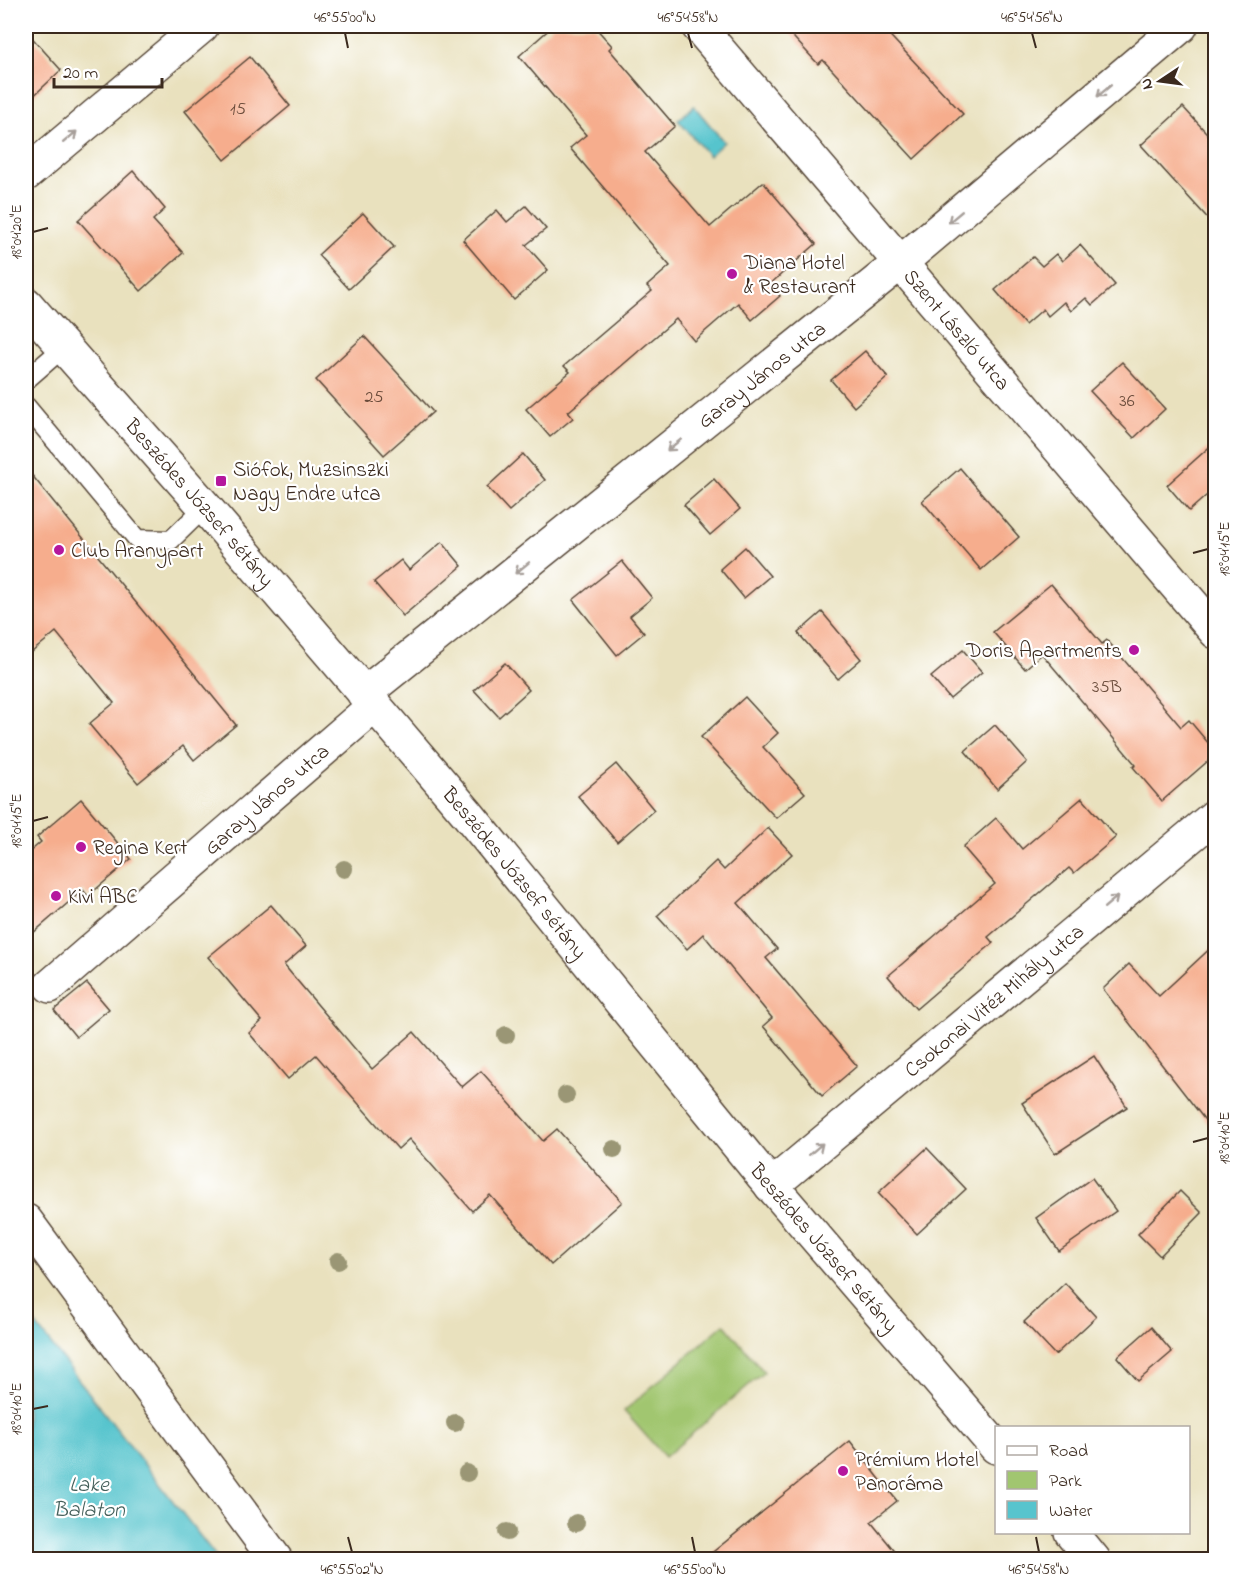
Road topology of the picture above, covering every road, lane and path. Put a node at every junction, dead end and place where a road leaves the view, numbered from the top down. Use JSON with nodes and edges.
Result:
{"nodes":[{"id":1,"x":202,"y":26,"type":"edge"},
{"id":2,"x":698,"y":26,"type":"edge"},
{"id":3,"x":1181,"y":26,"type":"edge"},
{"id":4,"x":26,"y":174,"type":"edge"},
{"id":5,"x":900,"y":263,"type":"junction"},
{"id":6,"x":26,"y":304,"type":"edge"},
{"id":7,"x":64,"y":347,"type":"junction"},
{"id":8,"x":26,"y":380,"type":"edge"},
{"id":9,"x":26,"y":406,"type":"edge"},
{"id":10,"x":205,"y":507,"type":"junction"},
{"id":11,"x":1215,"y":632,"type":"edge"},
{"id":12,"x":369,"y":700,"type":"junction"},
{"id":13,"x":1215,"y":815,"type":"edge"},
{"id":14,"x":50,"y":986,"type":"dead end"},
{"id":15,"x":771,"y":1186,"type":"junction"},
{"id":16,"x":26,"y":1221,"type":"edge"},
{"id":17,"x":995,"y":1446,"type":"edge"},
{"id":18,"x":1072,"y":1534,"type":"edge"},
{"id":19,"x":276,"y":1560,"type":"edge"},
{"id":20,"x":1094,"y":1560,"type":"edge"}],
"edges":[{"from":4,"to":1,"type":"street","one_way":true},
{"from":2,"to":5,"type":"street","name":"Szent László utca"},
{"from":3,"to":5,"type":"street","name":"Garay János utca","one_way":true},
{"from":5,"to":11,"type":"street","name":"Szent László utca"},
{"from":5,"to":12,"type":"street","name":"Garay János utca","one_way":true},
{"from":6,"to":7,"type":"street","name":"Beszédes József sétány"},
{"from":7,"to":8,"type":"lane"},
{"from":7,"to":10,"type":"street","name":"Beszédes József sétány"},
{"from":9,"to":10,"type":"lane"},
{"from":10,"to":12,"type":"street","name":"Beszédes József sétány"},
{"from":12,"to":14,"type":"street","name":"Garay János utca"},
{"from":12,"to":15,"type":"street","name":"Beszédes József sétány"},
{"from":15,"to":13,"type":"street","name":"Csokonai Vitéz Mihály utca","one_way":true},
{"from":15,"to":17,"type":"street","name":"Beszédes József sétány"},
{"from":16,"to":19,"type":"street"},
{"from":18,"to":20,"type":"street"}]}
